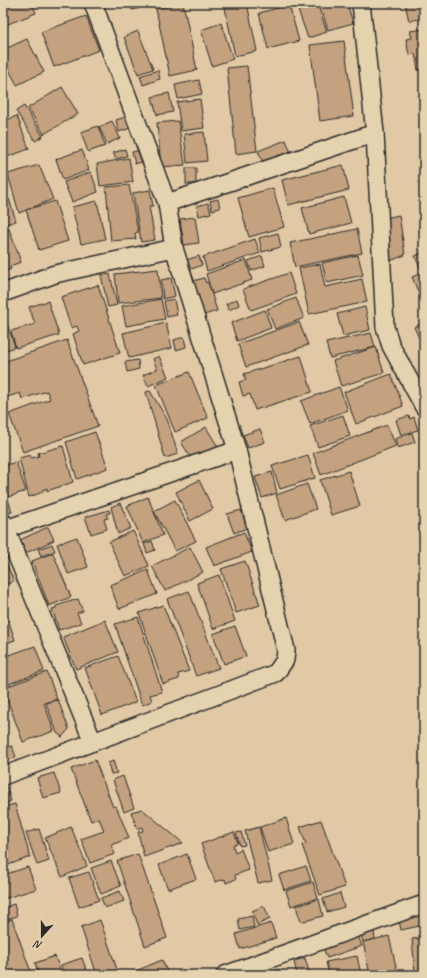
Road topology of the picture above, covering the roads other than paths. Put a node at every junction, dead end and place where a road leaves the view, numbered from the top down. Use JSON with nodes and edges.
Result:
{"nodes":[{"id":1,"x":93,"y":3,"type":"edge"},
{"id":2,"x":361,"y":3,"type":"edge"},
{"id":3,"x":375,"y":133,"type":"junction"},
{"id":4,"x":167,"y":203,"type":"junction"},
{"id":5,"x":174,"y":248,"type":"junction"},
{"id":6,"x":3,"y":293,"type":"edge"},
{"id":7,"x":424,"y":407,"type":"edge"},
{"id":8,"x":237,"y":450,"type":"junction"},
{"id":9,"x":4,"y":527,"type":"edge"},
{"id":10,"x":93,"y":742,"type":"junction"},
{"id":11,"x":3,"y":776,"type":"edge"},
{"id":12,"x":424,"y":904,"type":"edge"},
{"id":13,"x":225,"y":975,"type":"edge"}],
"edges":[{"from":1,"to":4,"type":"street"},
{"from":2,"to":3,"type":"street"},
{"from":3,"to":4,"type":"street"},
{"from":3,"to":7,"type":"street"},
{"from":4,"to":5,"type":"street"},
{"from":5,"to":6,"type":"street"},
{"from":5,"to":8,"type":"street"},
{"from":8,"to":9,"type":"street"},
{"from":8,"to":10,"type":"street"},
{"from":9,"to":10,"type":"street"},
{"from":10,"to":11,"type":"street"},
{"from":12,"to":13,"type":"street"}]}
